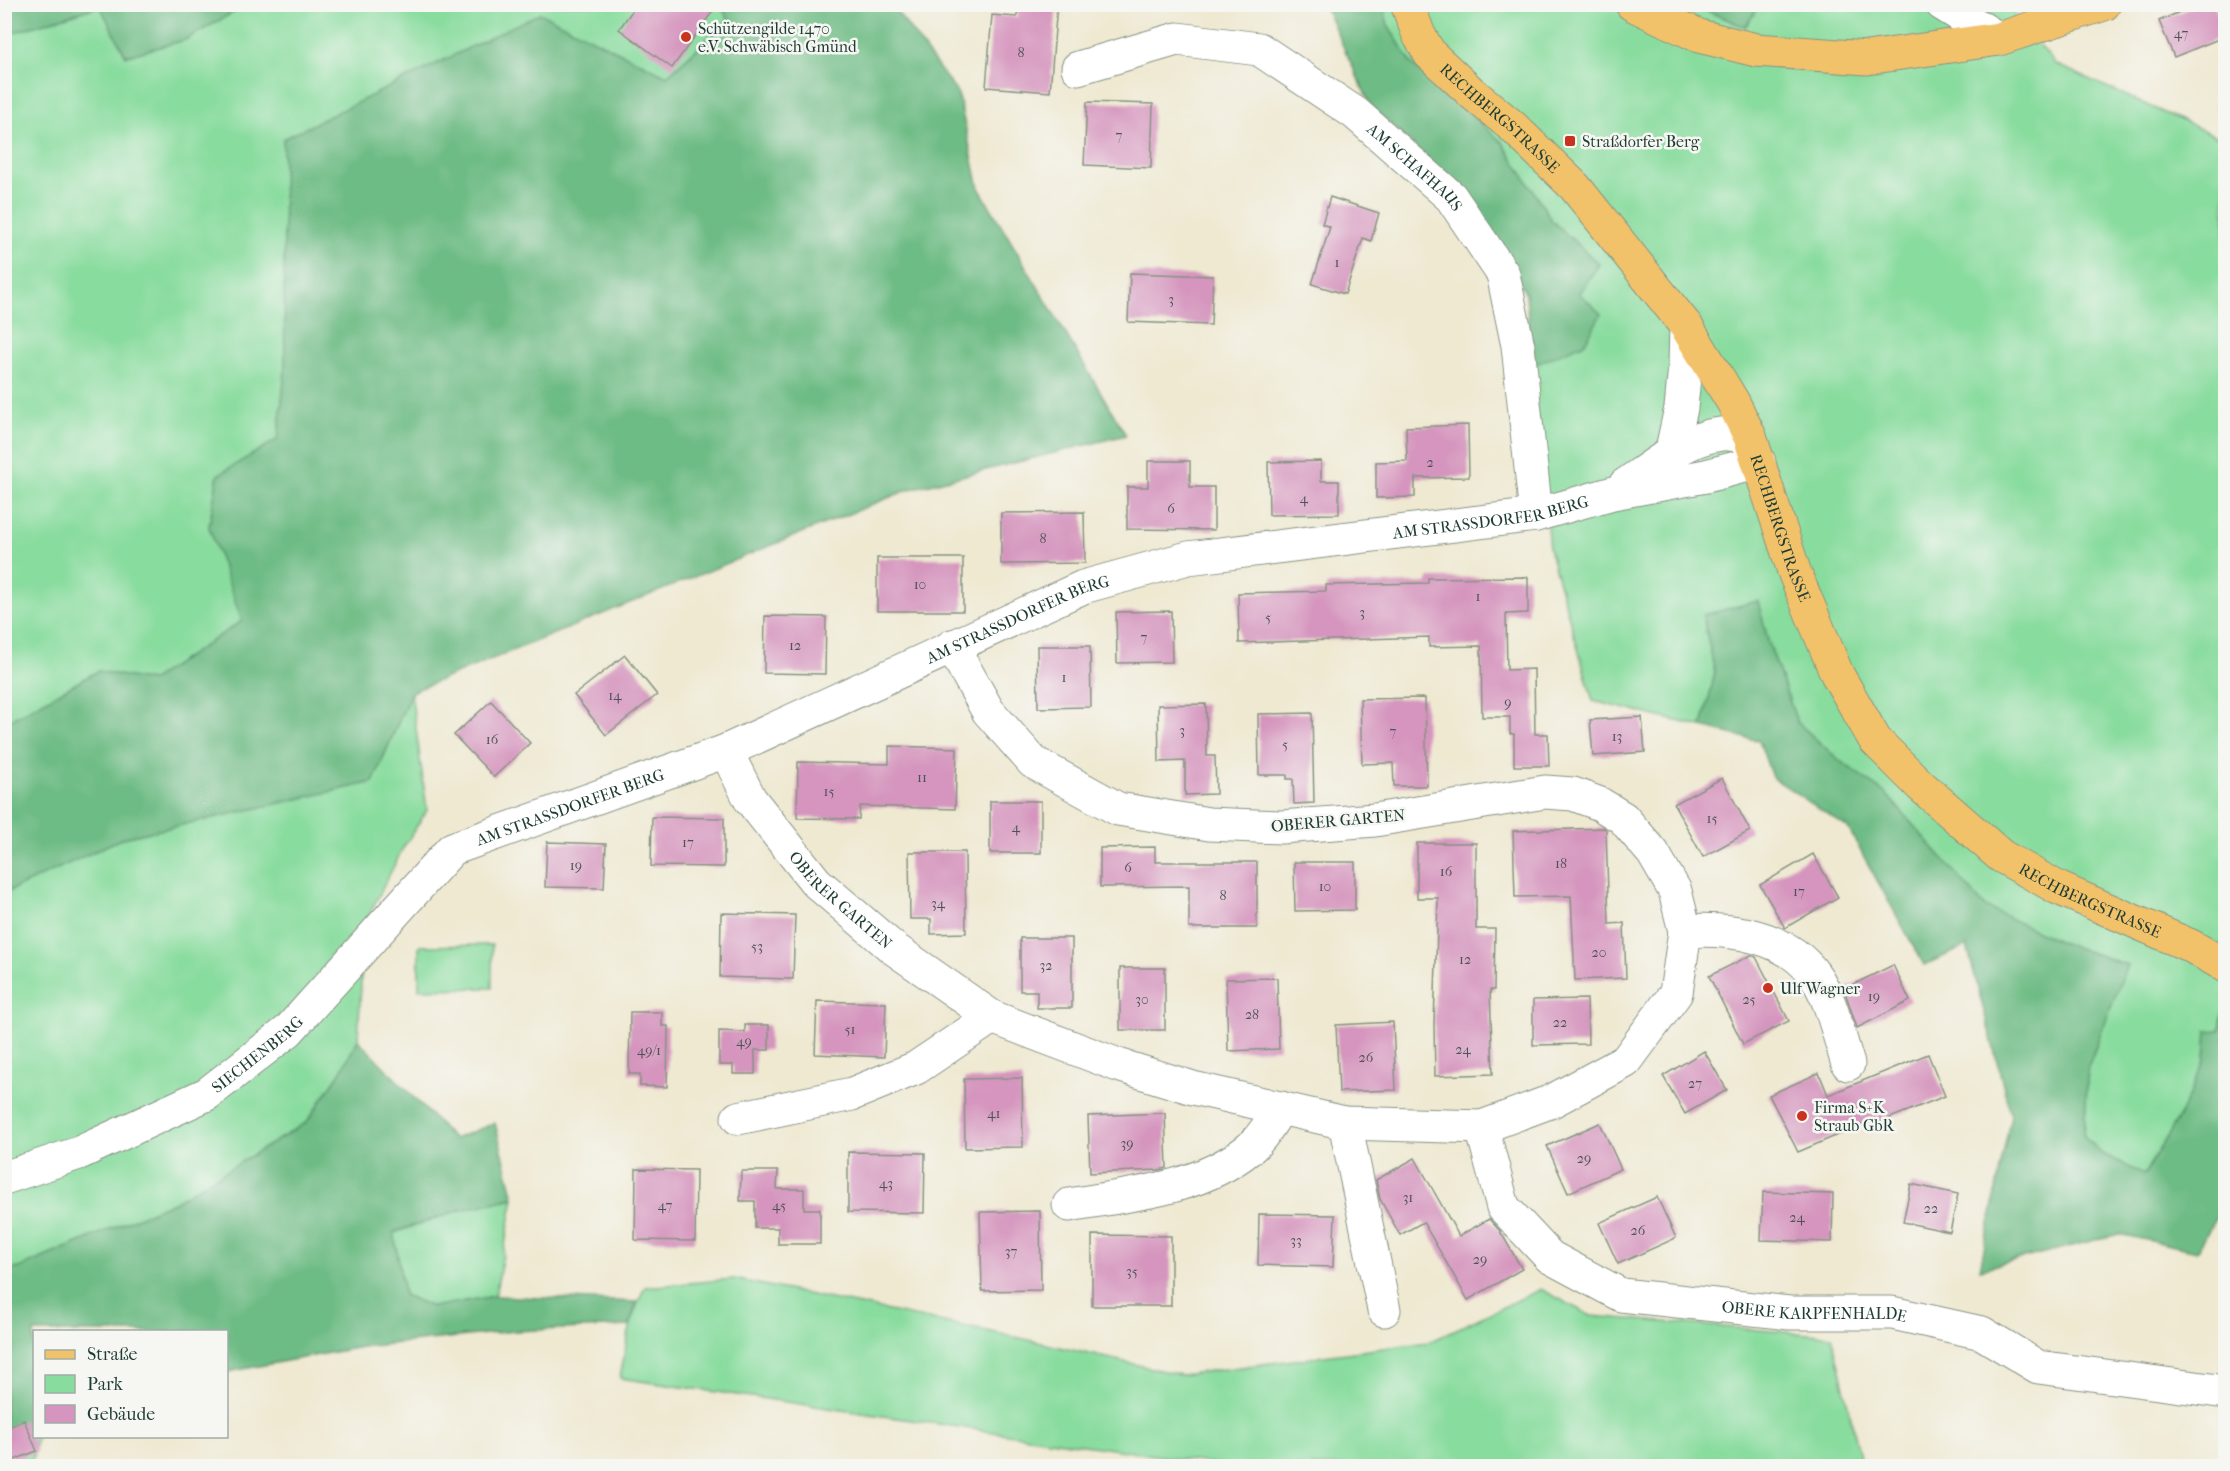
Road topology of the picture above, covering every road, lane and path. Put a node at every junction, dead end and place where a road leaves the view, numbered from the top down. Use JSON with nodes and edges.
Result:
{"nodes":[{"id":1,"x":1407,"y":4,"type":"edge"},
{"id":2,"x":1632,"y":4,"type":"edge"},
{"id":3,"x":1941,"y":4,"type":"edge"},
{"id":4,"x":2104,"y":4,"type":"edge"},
{"id":5,"x":1999,"y":39,"type":"junction"},
{"id":6,"x":1078,"y":68,"type":"dead end"},
{"id":7,"x":1686,"y":326,"type":"junction"},
{"id":8,"x":1754,"y":450,"type":"junction"},
{"id":9,"x":1671,"y":454,"type":"junction"},
{"id":10,"x":1613,"y":493,"type":"junction"},
{"id":11,"x":1536,"y":514,"type":"junction"},
{"id":12,"x":952,"y":646,"type":"junction"},
{"id":13,"x":726,"y":751,"type":"junction"},
{"id":14,"x":452,"y":849,"type":"joint"},
{"id":15,"x":1685,"y":930,"type":"junction"},
{"id":16,"x":2226,"y":966,"type":"edge"},
{"id":17,"x":992,"y":1017,"type":"junction"},
{"id":18,"x":1848,"y":1065,"type":"dead end"},
{"id":19,"x":1281,"y":1108,"type":"junction"},
{"id":20,"x":738,"y":1118,"type":"dead end"},
{"id":21,"x":1345,"y":1123,"type":"junction"},
{"id":22,"x":1482,"y":1127,"type":"junction"},
{"id":23,"x":4,"y":1178,"type":"edge"},
{"id":24,"x":1069,"y":1205,"type":"dead end"},
{"id":25,"x":1384,"y":1310,"type":"dead end"},
{"id":26,"x":2226,"y":1392,"type":"edge"}],
"edges":[{"from":1,"to":7,"type":"main road","name":"RECHBERGSTRASSE"},
{"from":2,"to":5,"type":"main road"},
{"from":3,"to":5,"type":"street"},
{"from":4,"to":5,"type":"main road"},
{"from":6,"to":11,"type":"street","name":"AM SCHAFHAUS"},
{"from":7,"to":8,"type":"main road","name":"RECHBERGSTRASSE"},
{"from":7,"to":9,"type":"street"},
{"from":8,"to":9,"type":"street","name":"AM STRASSDORFER BERG"},
{"from":8,"to":10,"type":"street","name":"AM STRASSDORFER BERG"},
{"from":8,"to":16,"type":"main road","name":"RECHBERGSTRASSE"},
{"from":9,"to":10,"type":"street","name":"AM STRASSDORFER BERG"},
{"from":10,"to":11,"type":"street","name":"AM STRASSDORFER BERG"},
{"from":11,"to":12,"type":"street","name":"AM STRASSDORFER BERG"},
{"from":12,"to":13,"type":"street","name":"AM STRASSDORFER BERG"},
{"from":12,"to":15,"type":"street","name":"OBERER GARTEN"},
{"from":13,"to":14,"type":"street","name":"AM STRASSDORFER BERG"},
{"from":13,"to":17,"type":"street","name":"OBERER GARTEN"},
{"from":14,"to":23,"type":"street","name":"SIECHENBERG"},
{"from":15,"to":18,"type":"street"},
{"from":15,"to":22,"type":"street","name":"OBERER GARTEN"},
{"from":17,"to":19,"type":"street","name":"OBERER GARTEN"},
{"from":17,"to":20,"type":"street"},
{"from":19,"to":21,"type":"street","name":"OBERER GARTEN"},
{"from":19,"to":24,"type":"street"},
{"from":21,"to":22,"type":"street","name":"OBERER GARTEN"},
{"from":21,"to":25,"type":"street"},
{"from":22,"to":26,"type":"street","name":"OBERE KARPFENHALDE"}]}
